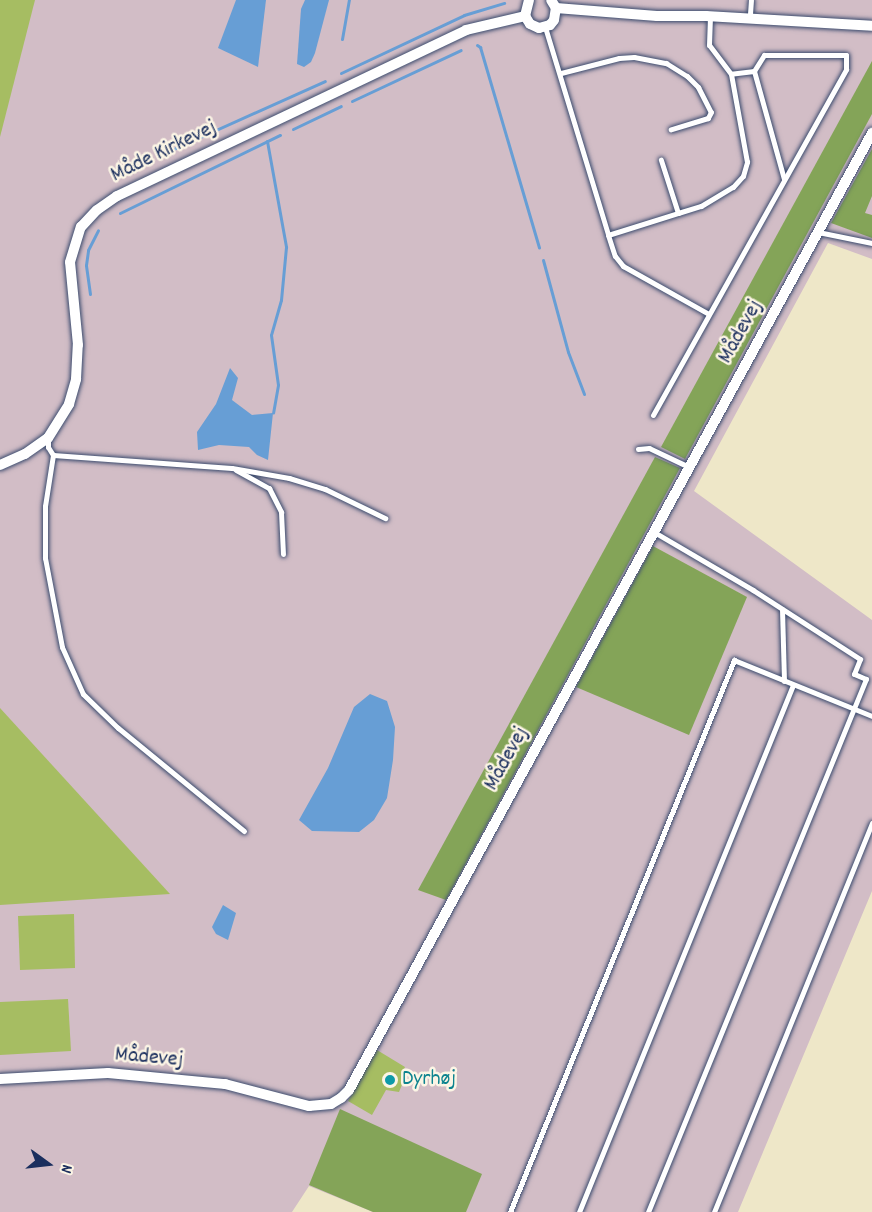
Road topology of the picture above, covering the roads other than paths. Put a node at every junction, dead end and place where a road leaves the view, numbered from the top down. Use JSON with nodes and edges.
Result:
{"nodes":[{"id":1,"x":529,"y":0,"type":"edge"},
{"id":2,"x":751,"y":0,"type":"edge"},
{"id":3,"x":554,"y":4,"type":"edge"},
{"id":4,"x":627,"y":12,"type":"junction"},
{"id":5,"x":750,"y":14,"type":"junction"},
{"id":6,"x":525,"y":16,"type":"junction"},
{"id":7,"x":710,"y":17,"type":"junction"},
{"id":8,"x":789,"y":21,"type":"junction"},
{"id":9,"x":872,"y":26,"type":"edge"},
{"id":10,"x":545,"y":27,"type":"junction"},
{"id":11,"x":754,"y":71,"type":"junction"},
{"id":12,"x":561,"y":73,"type":"junction"},
{"id":13,"x":731,"y":74,"type":"junction"},
{"id":14,"x":671,"y":129,"type":"dead end"},
{"id":15,"x":872,"y":133,"type":"edge"},
{"id":16,"x":661,"y":160,"type":"dead end"},
{"id":17,"x":784,"y":179,"type":"junction"},
{"id":18,"x":678,"y":213,"type":"junction"},
{"id":19,"x":818,"y":232,"type":"junction"},
{"id":20,"x":608,"y":235,"type":"junction"},
{"id":21,"x":872,"y":243,"type":"edge"},
{"id":22,"x":709,"y":314,"type":"junction"},
{"id":23,"x":653,"y":415,"type":"dead end"},
{"id":24,"x":48,"y":438,"type":"junction"},
{"id":25,"x":638,"y":449,"type":"dead end"},
{"id":26,"x":53,"y":455,"type":"junction"},
{"id":27,"x":0,"y":465,"type":"edge"},
{"id":28,"x":689,"y":467,"type":"junction"},
{"id":29,"x":232,"y":468,"type":"junction"},
{"id":30,"x":385,"y":518,"type":"dead end"},
{"id":31,"x":654,"y":531,"type":"junction"},
{"id":32,"x":283,"y":554,"type":"dead end"},
{"id":33,"x":782,"y":609,"type":"junction"},
{"id":34,"x":784,"y":681,"type":"junction"},
{"id":35,"x":794,"y":685,"type":"junction"},
{"id":36,"x":853,"y":709,"type":"junction"},
{"id":37,"x":872,"y":716,"type":"edge"},
{"id":38,"x":872,"y":823,"type":"edge"},
{"id":39,"x":244,"y":831,"type":"dead end"},
{"id":40,"x":0,"y":1079,"type":"edge"},
{"id":41,"x":510,"y":1212,"type":"edge"},
{"id":42,"x":579,"y":1212,"type":"edge"},
{"id":43,"x":648,"y":1212,"type":"edge"},
{"id":44,"x":714,"y":1212,"type":"edge"}],
"edges":[{"from":1,"to":6,"type":"street"},
{"from":2,"to":5,"type":"lane"},
{"from":3,"to":4,"type":"street"},
{"from":3,"to":10,"type":"street"},
{"from":4,"to":5,"type":"street"},
{"from":4,"to":7,"type":"street"},
{"from":5,"to":8,"type":"street"},
{"from":6,"to":10,"type":"street"},
{"from":6,"to":24,"type":"street","name":"Måde Kirkevej"},
{"from":7,"to":8,"type":"street"},
{"from":7,"to":13,"type":"lane"},
{"from":8,"to":9,"type":"street"},
{"from":10,"to":12,"type":"lane"},
{"from":11,"to":13,"type":"lane"},
{"from":11,"to":17,"type":"lane"},
{"from":11,"to":17,"type":"lane"},
{"from":12,"to":14,"type":"lane"},
{"from":12,"to":20,"type":"lane"},
{"from":13,"to":18,"type":"lane"},
{"from":15,"to":19,"type":"street","name":"Mådevej"},
{"from":16,"to":18,"type":"lane"},
{"from":17,"to":22,"type":"lane"},
{"from":18,"to":20,"type":"lane"},
{"from":19,"to":21,"type":"lane"},
{"from":19,"to":28,"type":"street","name":"Mådevej"},
{"from":20,"to":22,"type":"lane"},
{"from":22,"to":23,"type":"lane"},
{"from":24,"to":26,"type":"lane"},
{"from":24,"to":27,"type":"street","name":"Måde Kirkevej"},
{"from":25,"to":28,"type":"lane"},
{"from":26,"to":29,"type":"lane"},
{"from":26,"to":39,"type":"lane"},
{"from":28,"to":31,"type":"street","name":"Mådevej"},
{"from":29,"to":30,"type":"lane"},
{"from":29,"to":32,"type":"lane"},
{"from":31,"to":33,"type":"lane"},
{"from":31,"to":40,"type":"street","name":"Mådevej"},
{"from":33,"to":34,"type":"lane"},
{"from":33,"to":36,"type":"lane"},
{"from":34,"to":35,"type":"lane"},
{"from":34,"to":41,"type":"lane"},
{"from":35,"to":36,"type":"lane"},
{"from":35,"to":42,"type":"lane"},
{"from":36,"to":37,"type":"lane"},
{"from":36,"to":43,"type":"lane"},
{"from":38,"to":44,"type":"lane"}]}
